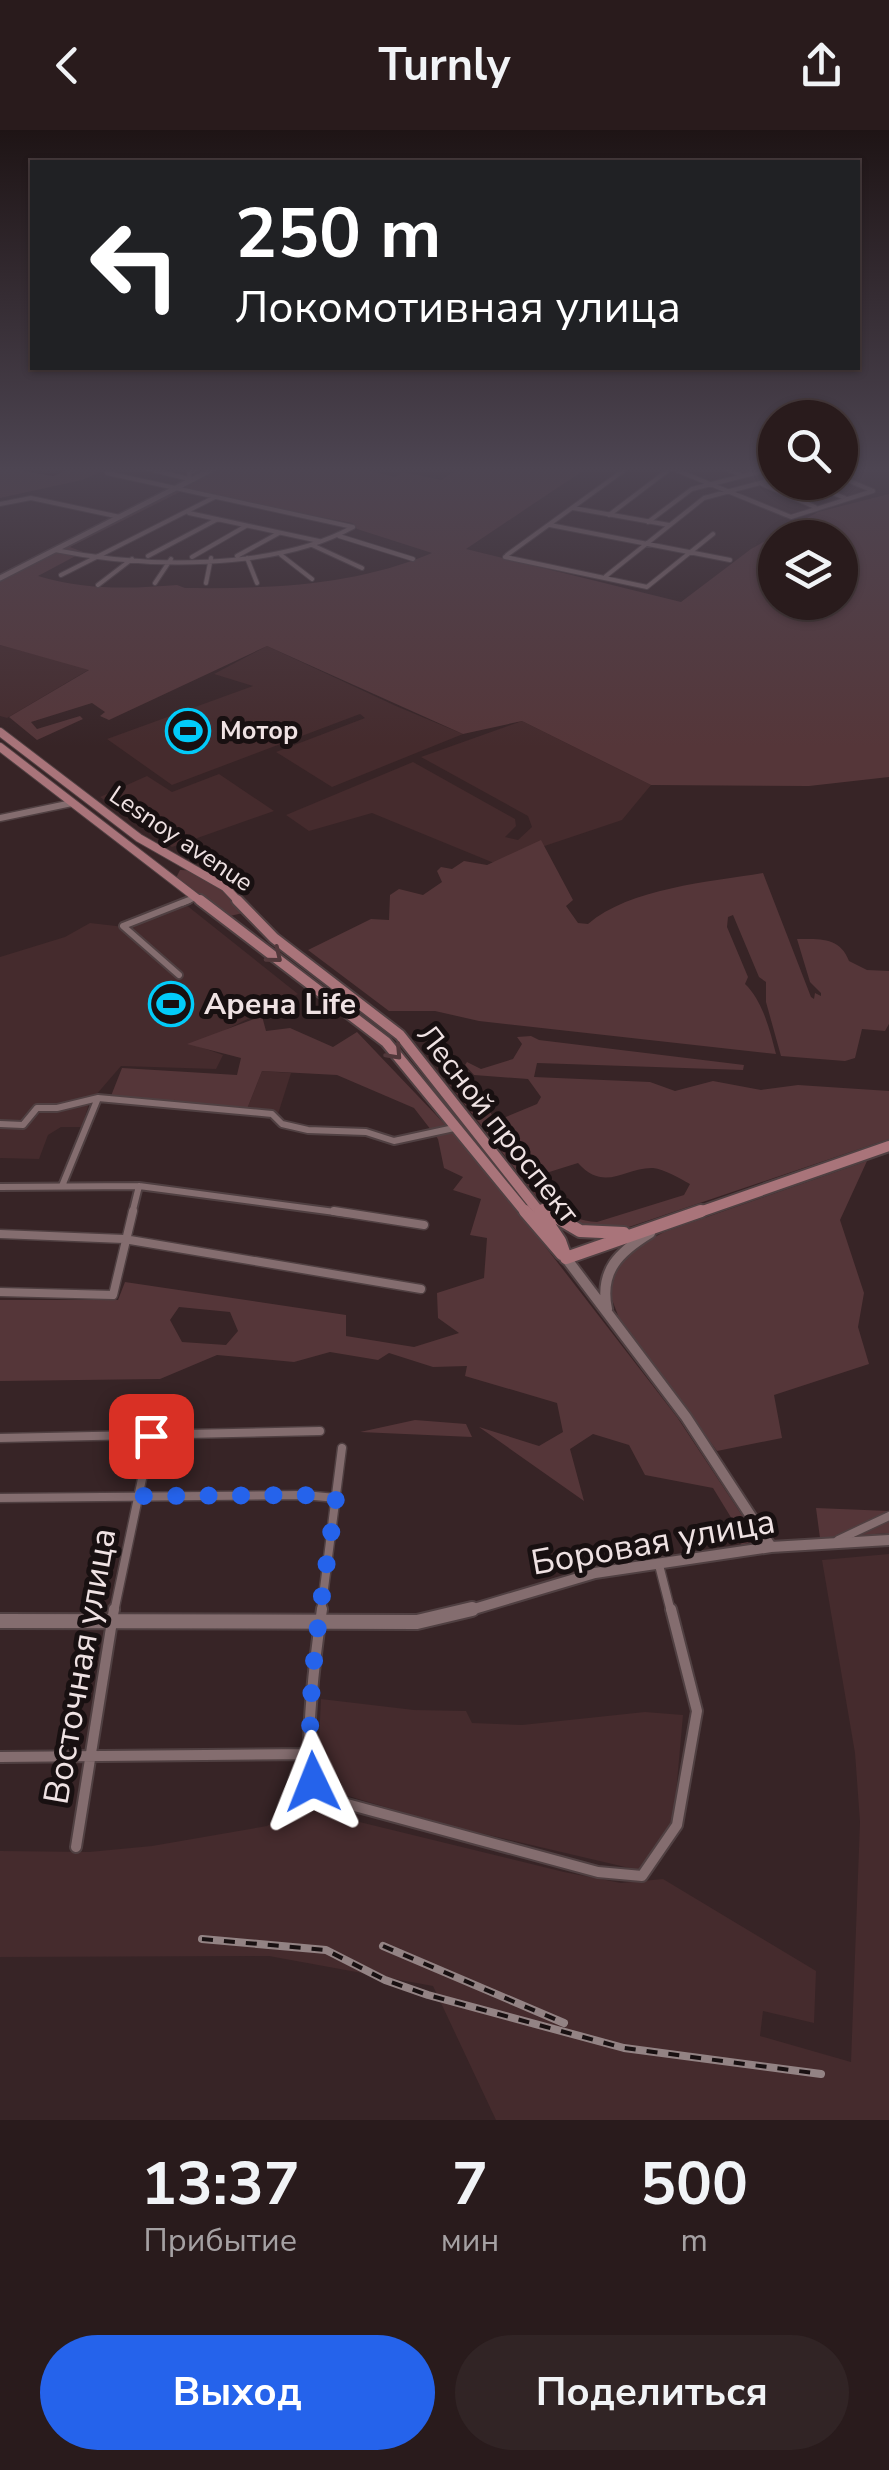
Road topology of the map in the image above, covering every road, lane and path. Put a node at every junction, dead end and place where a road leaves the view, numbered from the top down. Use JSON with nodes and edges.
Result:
{"nodes":[{"id":1,"x":34,"y":561,"type":"edge"},
{"id":2,"x":89,"y":561,"type":"edge"},
{"id":3,"x":129,"y":561,"type":"edge"},
{"id":4,"x":170,"y":561,"type":"edge"},
{"id":5,"x":210,"y":561,"type":"edge"},
{"id":6,"x":249,"y":561,"type":"edge"},
{"id":7,"x":289,"y":561,"type":"edge"},
{"id":8,"x":347,"y":561,"type":"edge"},
{"id":9,"x":524,"y":561,"type":"edge"},
{"id":10,"x":624,"y":561,"type":"edge"},
{"id":11,"x":679,"y":561,"type":"edge"},
{"id":12,"x":362,"y":568,"type":"dead end"},
{"id":13,"x":61,"y":575,"type":"dead end"},
{"id":14,"x":604,"y":577,"type":"junction"},
{"id":15,"x":0,"y":578,"type":"edge"},
{"id":16,"x":312,"y":579,"type":"dead end"},
{"id":17,"x":257,"y":582,"type":"dead end"},
{"id":18,"x":206,"y":583,"type":"dead end"},
{"id":19,"x":155,"y":584,"type":"dead end"},
{"id":20,"x":98,"y":585,"type":"dead end"},
{"id":21,"x":0,"y":732,"type":"edge"},
{"id":22,"x":0,"y":746,"type":"edge"},
{"id":23,"x":52,"y":775,"type":"junction"},
{"id":24,"x":42,"y":779,"type":"junction"},
{"id":25,"x":72,"y":802,"type":"junction"},
{"id":26,"x":0,"y":818,"type":"edge"},
{"id":27,"x":139,"y":838,"type":"junction"},
{"id":28,"x":126,"y":844,"type":"junction"},
{"id":29,"x":194,"y":866,"type":"junction"},
{"id":30,"x":170,"y":877,"type":"junction"},
{"id":31,"x":197,"y":897,"type":"junction"},
{"id":32,"x":251,"y":912,"type":"junction"},
{"id":33,"x":230,"y":920,"type":"junction"},
{"id":34,"x":126,"y":923,"type":"joint"},
{"id":35,"x":178,"y":975,"type":"dead end"},
{"id":36,"x":358,"y":1003,"type":"junction"},
{"id":37,"x":343,"y":1010,"type":"junction"},
{"id":38,"x":369,"y":1011,"type":"junction"},
{"id":39,"x":355,"y":1018,"type":"junction"},
{"id":40,"x":98,"y":1098,"type":"junction"},
{"id":41,"x":0,"y":1124,"type":"edge"},
{"id":42,"x":454,"y":1128,"type":"junction"},
{"id":43,"x":889,"y":1146,"type":"edge"},
{"id":44,"x":62,"y":1186,"type":"junction"},
{"id":45,"x":139,"y":1186,"type":"junction"},
{"id":46,"x":0,"y":1187,"type":"edge"},
{"id":47,"x":533,"y":1202,"type":"junction"},
{"id":48,"x":424,"y":1225,"type":"dead end"},
{"id":49,"x":664,"y":1225,"type":"junction"},
{"id":50,"x":0,"y":1234,"type":"edge"},
{"id":51,"x":124,"y":1239,"type":"junction"},
{"id":52,"x":566,"y":1258,"type":"junction"},
{"id":53,"x":421,"y":1288,"type":"dead end"},
{"id":54,"x":0,"y":1292,"type":"edge"},
{"id":55,"x":609,"y":1317,"type":"junction"},
{"id":56,"x":320,"y":1431,"type":"dead end"},
{"id":57,"x":151,"y":1436,"type":"junction"},
{"id":58,"x":0,"y":1438,"type":"edge"},
{"id":59,"x":342,"y":1448,"type":"dead end"},
{"id":60,"x":140,"y":1496,"type":"junction"},
{"id":61,"x":0,"y":1498,"type":"edge"},
{"id":62,"x":336,"y":1498,"type":"junction"},
{"id":63,"x":889,"y":1516,"type":"edge"},
{"id":64,"x":889,"y":1540,"type":"edge"},
{"id":65,"x":837,"y":1541,"type":"junction"},
{"id":66,"x":771,"y":1547,"type":"junction"},
{"id":67,"x":660,"y":1565,"type":"junction"},
{"id":68,"x":0,"y":1620,"type":"edge"},
{"id":69,"x":112,"y":1621,"type":"junction"},
{"id":70,"x":320,"y":1622,"type":"junction"},
{"id":71,"x":310,"y":1754,"type":"junction"},
{"id":72,"x":0,"y":1757,"type":"edge"},
{"id":73,"x":88,"y":1758,"type":"junction"},
{"id":74,"x":76,"y":1846,"type":"dead end"}],
"edges":[{"from":1,"to":15,"type":"main road"},
{"from":2,"to":13,"type":"street"},
{"from":3,"to":20,"type":"street"},
{"from":4,"to":19,"type":"street"},
{"from":5,"to":18,"type":"street"},
{"from":6,"to":17,"type":"street"},
{"from":7,"to":16,"type":"street"},
{"from":8,"to":12,"type":"street"},
{"from":9,"to":14,"type":"street"},
{"from":10,"to":14,"type":"street"},
{"from":11,"to":14,"type":"street"},
{"from":21,"to":23,"type":"main road","name":"Lesnoy avenue"},
{"from":22,"to":24,"type":"main road","name":"Lesnoy avenue"},
{"from":23,"to":24,"type":"main road"},
{"from":23,"to":27,"type":"main road","name":"Lesnoy avenue"},
{"from":24,"to":25,"type":"main road","name":"Lesnoy avenue"},
{"from":25,"to":26,"type":"main road"},
{"from":25,"to":28,"type":"main road","name":"Lesnoy avenue"},
{"from":27,"to":28,"type":"main road"},
{"from":27,"to":29,"type":"main road","name":"Lesnoy avenue"},
{"from":28,"to":30,"type":"main road","name":"Lesnoy avenue"},
{"from":29,"to":30,"type":"main road"},
{"from":29,"to":32,"type":"main road","name":"Lesnoy avenue"},
{"from":30,"to":31,"type":"main road","name":"Lesnoy avenue"},
{"from":31,"to":33,"type":"main road","name":"Lesnoy avenue"},
{"from":31,"to":34,"type":"street"},
{"from":32,"to":33,"type":"main road"},
{"from":32,"to":36,"type":"main road","name":"Лесной проспект"},
{"from":33,"to":37,"type":"main road","name":"Лесной проспект","one_way":true},
{"from":34,"to":35,"type":"street"},
{"from":36,"to":37,"type":"main road"},
{"from":36,"to":38,"type":"main road","name":"Лесной проспект"},
{"from":37,"to":39,"type":"main road","name":"Лесной проспект"},
{"from":38,"to":39,"type":"main road"},
{"from":38,"to":47,"type":"main road","name":"Лесной проспект"},
{"from":39,"to":42,"type":"main road","name":"Лесной проспект","one_way":true},
{"from":40,"to":41,"type":"street"},
{"from":40,"to":42,"type":"street"},
{"from":40,"to":44,"type":"street"},
{"from":42,"to":52,"type":"main road","name":"Лесной проспект"},
{"from":43,"to":49,"type":"main road"},
{"from":44,"to":45,"type":"street"},
{"from":44,"to":46,"type":"street"},
{"from":45,"to":48,"type":"street"},
{"from":45,"to":51,"type":"street"},
{"from":47,"to":49,"type":"main road"},
{"from":47,"to":52,"type":"main road","name":"Лесной проспект"},
{"from":49,"to":52,"type":"main road"},
{"from":49,"to":55,"type":"main road"},
{"from":50,"to":51,"type":"street"},
{"from":51,"to":53,"type":"street"},
{"from":51,"to":54,"type":"street"},
{"from":52,"to":55,"type":"main road"},
{"from":55,"to":66,"type":"main road"},
{"from":56,"to":57,"type":"street"},
{"from":57,"to":58,"type":"street"},
{"from":57,"to":60,"type":"street","name":"Восточная улица"},
{"from":59,"to":62,"type":"street"},
{"from":60,"to":61,"type":"street"},
{"from":60,"to":62,"type":"street"},
{"from":60,"to":69,"type":"street","name":"Восточная улица"},
{"from":62,"to":70,"type":"street"},
{"from":63,"to":65,"type":"street","name":"Боровая улица"},
{"from":64,"to":65,"type":"main road"},
{"from":65,"to":66,"type":"main road","name":"Боровая улица"},
{"from":66,"to":67,"type":"main road","name":"Боровая улица"},
{"from":67,"to":70,"type":"main road","name":"Боровая улица"},
{"from":67,"to":71,"type":"street"},
{"from":68,"to":69,"type":"main road","name":"Боровая улица"},
{"from":69,"to":70,"type":"main road","name":"Боровая улица"},
{"from":69,"to":73,"type":"street","name":"Восточная улица"},
{"from":70,"to":71,"type":"street"},
{"from":71,"to":73,"type":"street"},
{"from":72,"to":73,"type":"street"},
{"from":73,"to":74,"type":"street","name":"Восточная улица"}]}
